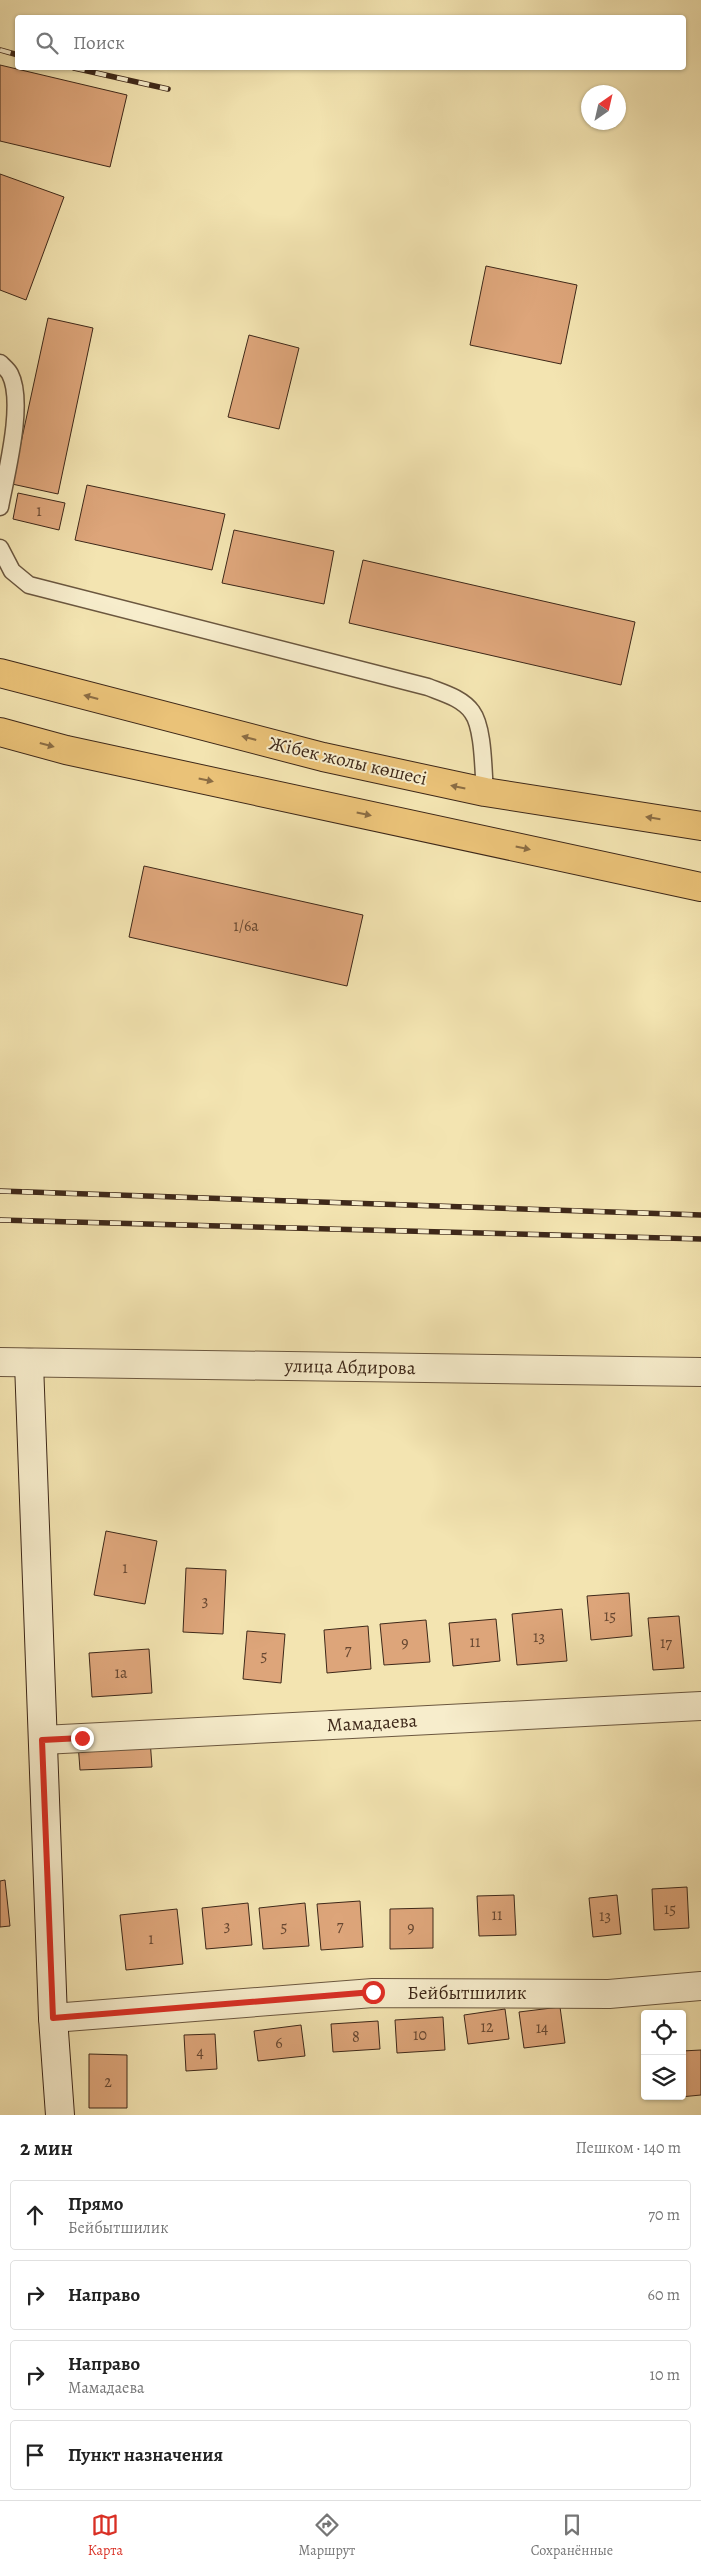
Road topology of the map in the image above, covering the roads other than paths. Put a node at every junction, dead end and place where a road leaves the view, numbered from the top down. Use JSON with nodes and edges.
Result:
{"nodes":[{"id":1,"x":0,"y":363,"type":"edge"},
{"id":2,"x":0,"y":507,"type":"edge"},
{"id":3,"x":0,"y":548,"type":"edge"},
{"id":4,"x":0,"y":673,"type":"edge"},
{"id":5,"x":0,"y":732,"type":"edge"},
{"id":6,"x":485,"y":792,"type":"junction"},
{"id":7,"x":701,"y":826,"type":"edge"},
{"id":8,"x":701,"y":887,"type":"edge"},
{"id":9,"x":0,"y":1362,"type":"edge"},
{"id":10,"x":29,"y":1363,"type":"junction"},
{"id":11,"x":701,"y":1372,"type":"edge"},
{"id":12,"x":701,"y":1706,"type":"edge"},
{"id":13,"x":42,"y":1740,"type":"junction"},
{"id":14,"x":701,"y":1986,"type":"edge"},
{"id":15,"x":53,"y":2018,"type":"junction"},
{"id":16,"x":60,"y":2115,"type":"edge"}],
"edges":[{"from":1,"to":2,"type":"lane"},
{"from":3,"to":6,"type":"lane"},
{"from":6,"to":4,"type":"main road","name":"Жібек жолы көшесі","one_way":true},
{"from":5,"to":8,"type":"main road","one_way":true},
{"from":7,"to":6,"type":"main road","name":"Жібек жолы көшесі","one_way":true},
{"from":9,"to":10,"type":"street","name":"улица Абдирова"},
{"from":10,"to":11,"type":"street","name":"улица Абдирова"},
{"from":10,"to":13,"type":"street"},
{"from":12,"to":13,"type":"street","name":"Мамадаева"},
{"from":13,"to":15,"type":"street"},
{"from":14,"to":15,"type":"street","name":"Бейбытшилик"},
{"from":15,"to":16,"type":"street"}]}
